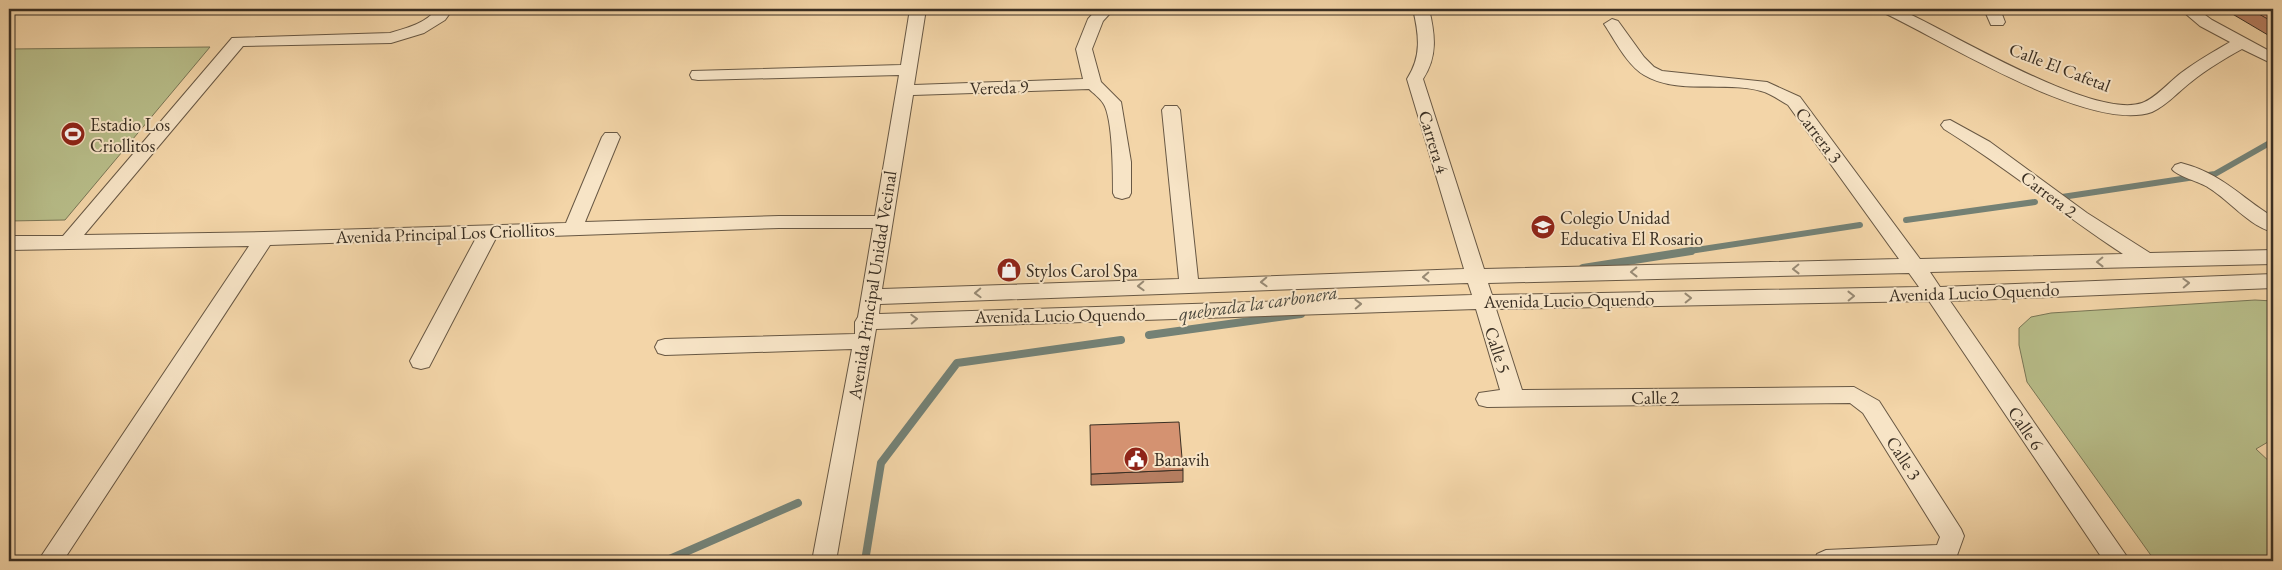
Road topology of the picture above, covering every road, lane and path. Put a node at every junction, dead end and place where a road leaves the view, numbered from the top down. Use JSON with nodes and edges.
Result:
{"nodes":[{"id":1,"x":445,"y":9,"type":"edge"},
{"id":2,"x":918,"y":9,"type":"edge"},
{"id":3,"x":1106,"y":9,"type":"edge"},
{"id":4,"x":1421,"y":9,"type":"edge"},
{"id":5,"x":1887,"y":9,"type":"edge"},
{"id":6,"x":2188,"y":9,"type":"edge"},
{"id":7,"x":1612,"y":24,"type":"dead end"},
{"id":8,"x":2240,"y":43,"type":"junction"},
{"id":9,"x":2273,"y":59,"type":"edge"},
{"id":10,"x":909,"y":70,"type":"junction"},
{"id":11,"x":698,"y":75,"type":"dead end"},
{"id":12,"x":1093,"y":84,"type":"junction"},
{"id":13,"x":905,"y":90,"type":"junction"},
{"id":14,"x":1171,"y":110,"type":"dead end"},
{"id":15,"x":1950,"y":125,"type":"dead end"},
{"id":16,"x":611,"y":137,"type":"dead end"},
{"id":17,"x":2181,"y":169,"type":"dead end"},
{"id":18,"x":1122,"y":193,"type":"dead end"},
{"id":19,"x":882,"y":222,"type":"junction"},
{"id":20,"x":2273,"y":226,"type":"edge"},
{"id":21,"x":573,"y":229,"type":"junction"},
{"id":22,"x":489,"y":232,"type":"junction"},
{"id":23,"x":264,"y":239,"type":"junction"},
{"id":24,"x":68,"y":242,"type":"junction"},
{"id":25,"x":9,"y":243,"type":"edge"},
{"id":26,"x":2273,"y":258,"type":"edge"},
{"id":27,"x":2148,"y":261,"type":"junction"},
{"id":28,"x":1915,"y":267,"type":"junction"},
{"id":29,"x":1475,"y":276,"type":"junction"},
{"id":30,"x":2273,"y":281,"type":"edge"},
{"id":31,"x":1189,"y":284,"type":"junction"},
{"id":32,"x":1935,"y":294,"type":"junction"},
{"id":33,"x":870,"y":297,"type":"junction"},
{"id":34,"x":1482,"y":301,"type":"junction"},
{"id":35,"x":865,"y":331,"type":"junction"},
{"id":36,"x":665,"y":347,"type":"dead end"},
{"id":37,"x":421,"y":361,"type":"dead end"},
{"id":38,"x":1824,"y":394,"type":"joint"},
{"id":39,"x":1487,"y":399,"type":"dead end"},
{"id":40,"x":1514,"y":399,"type":"junction"},
{"id":41,"x":50,"y":561,"type":"edge"},
{"id":42,"x":824,"y":561,"type":"edge"},
{"id":43,"x":1826,"y":561,"type":"edge"},
{"id":44,"x":2118,"y":561,"type":"edge"}],
"edges":[{"from":1,"to":24,"type":"street"},
{"from":2,"to":10,"type":"street","name":"Avenida Principal Unidad Vecinal"},
{"from":3,"to":12,"type":"street"},
{"from":4,"to":29,"type":"street","name":"Carrera 4"},
{"from":5,"to":8,"type":"street","name":"Calle El Cafetal"},
{"from":6,"to":8,"type":"street"},
{"from":7,"to":28,"type":"street","name":"Carrera 3"},
{"from":8,"to":9,"type":"street"},
{"from":10,"to":11,"type":"street"},
{"from":10,"to":13,"type":"street","name":"Avenida Principal Unidad Vecinal"},
{"from":12,"to":13,"type":"street","name":"Vereda 9"},
{"from":12,"to":18,"type":"street"},
{"from":13,"to":19,"type":"street","name":"Avenida Principal Unidad Vecinal"},
{"from":14,"to":31,"type":"street"},
{"from":15,"to":27,"type":"street","name":"Carrera 2"},
{"from":16,"to":21,"type":"street"},
{"from":17,"to":20,"type":"street"},
{"from":19,"to":21,"type":"street","name":"Avenida Principal Los Criollitos"},
{"from":19,"to":33,"type":"street","name":"Avenida Principal Unidad Vecinal"},
{"from":21,"to":22,"type":"street","name":"Avenida Principal Los Criollitos"},
{"from":22,"to":23,"type":"street","name":"Avenida Principal Los Criollitos"},
{"from":22,"to":37,"type":"street"},
{"from":23,"to":24,"type":"street","name":"Avenida Principal Los Criollitos"},
{"from":23,"to":41,"type":"street"},
{"from":24,"to":25,"type":"street","name":"Avenida Principal Los Criollitos"},
{"from":26,"to":27,"type":"street","name":"Avenida Lucio Oquendo"},
{"from":27,"to":28,"type":"street","name":"Avenida Lucio Oquendo","one_way":true},
{"from":28,"to":29,"type":"street","name":"Avenida Lucio Oquendo","one_way":true},
{"from":28,"to":32,"type":"street"},
{"from":29,"to":31,"type":"street","name":"Avenida Lucio Oquendo","one_way":true},
{"from":29,"to":34,"type":"street"},
{"from":32,"to":30,"type":"street","name":"Avenida Lucio Oquendo","one_way":true},
{"from":31,"to":33,"type":"street","name":"Avenida Lucio Oquendo","one_way":true},
{"from":34,"to":32,"type":"street","name":"Avenida Lucio Oquendo","one_way":true},
{"from":32,"to":44,"type":"street","name":"Calle 6"},
{"from":33,"to":35,"type":"street","name":"Avenida Principal Unidad Vecinal"},
{"from":35,"to":34,"type":"street","name":"Avenida Lucio Oquendo","one_way":true},
{"from":34,"to":40,"type":"street","name":"Calle 5"},
{"from":35,"to":36,"type":"street","name":"Avenida Lucio Oquendo"},
{"from":35,"to":42,"type":"street","name":"Avenida Principal Unidad Vecinal"},
{"from":38,"to":40,"type":"street","name":"Calle 2"},
{"from":38,"to":43,"type":"street","name":"Calle 3"},
{"from":39,"to":40,"type":"street","name":"Calle 2"}]}
